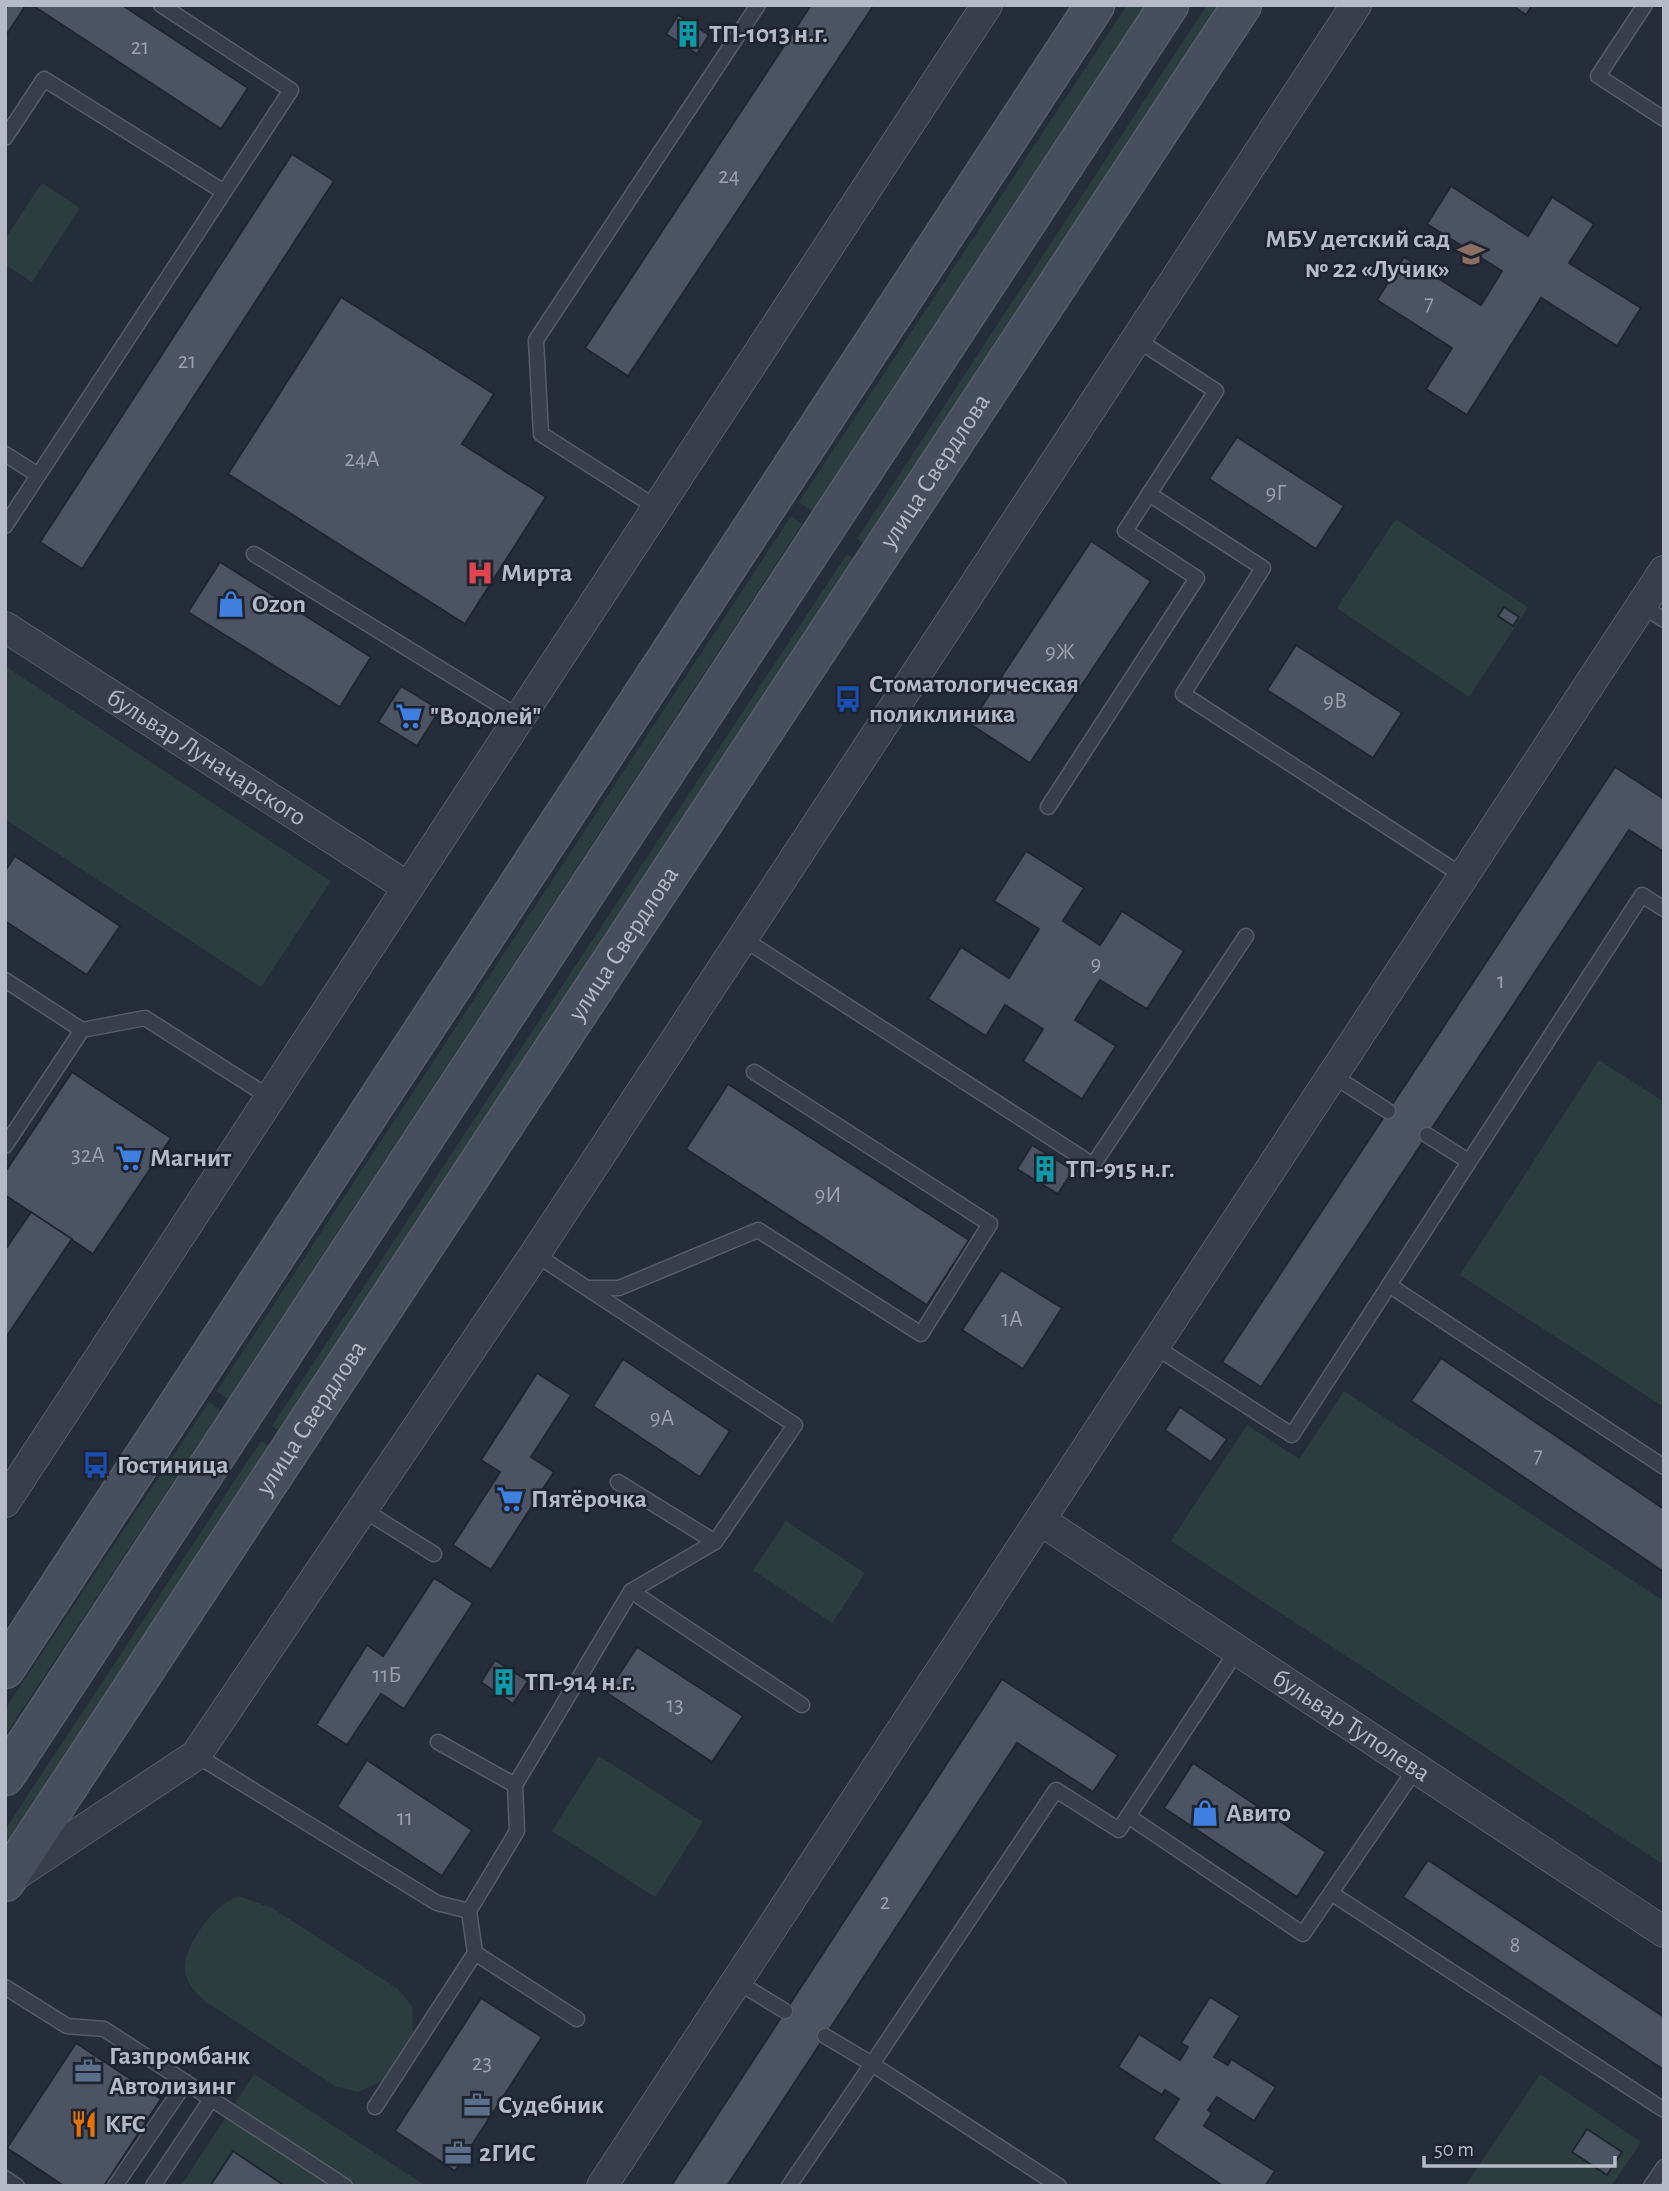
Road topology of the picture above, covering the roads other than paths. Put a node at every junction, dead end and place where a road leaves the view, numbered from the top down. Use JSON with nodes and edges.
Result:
{"nodes":[{"id":1,"x":161,"y":5,"type":"edge"},
{"id":2,"x":758,"y":5,"type":"edge"},
{"id":3,"x":987,"y":5,"type":"edge"},
{"id":4,"x":1096,"y":5,"type":"edge"},
{"id":5,"x":1169,"y":5,"type":"edge"},
{"id":6,"x":1242,"y":5,"type":"edge"},
{"id":7,"x":1356,"y":5,"type":"edge"},
{"id":8,"x":1645,"y":5,"type":"edge"},
{"id":9,"x":1664,"y":119,"type":"edge"},
{"id":10,"x":5,"y":138,"type":"edge"},
{"id":11,"x":223,"y":192,"type":"junction"},
{"id":12,"x":1136,"y":339,"type":"junction"},
{"id":13,"x":5,"y":454,"type":"edge"},
{"id":14,"x":38,"y":475,"type":"junction"},
{"id":15,"x":1149,"y":494,"type":"junction"},
{"id":16,"x":657,"y":508,"type":"junction"},
{"id":17,"x":5,"y":526,"type":"edge"},
{"id":18,"x":254,"y":554,"type":"dead end"},
{"id":19,"x":1664,"y":571,"type":"edge"},
{"id":20,"x":1653,"y":612,"type":"edge"},
{"id":21,"x":5,"y":627,"type":"edge"},
{"id":22,"x":519,"y":717,"type":"junction"},
{"id":23,"x":1048,"y":807,"type":"dead end"},
{"id":24,"x":1463,"y":876,"type":"junction"},
{"id":25,"x":406,"y":886,"type":"junction"},
{"id":26,"x":1664,"y":909,"type":"edge"},
{"id":27,"x":1245,"y":936,"type":"dead end"},
{"id":28,"x":742,"y":937,"type":"junction"},
{"id":29,"x":5,"y":980,"type":"edge"},
{"id":30,"x":82,"y":1030,"type":"junction"},
{"id":31,"x":754,"y":1072,"type":"dead end"},
{"id":32,"x":1332,"y":1075,"type":"junction"},
{"id":33,"x":269,"y":1097,"type":"junction"},
{"id":34,"x":1388,"y":1111,"type":"dead end"},
{"id":35,"x":1427,"y":1135,"type":"dead end"},
{"id":36,"x":5,"y":1146,"type":"edge"},
{"id":37,"x":1468,"y":1161,"type":"junction"},
{"id":38,"x":535,"y":1254,"type":"junction"},
{"id":39,"x":1389,"y":1285,"type":"junction"},
{"id":40,"x":587,"y":1288,"type":"junction"},
{"id":41,"x":1154,"y":1346,"type":"junction"},
{"id":42,"x":1664,"y":1467,"type":"edge"},
{"id":43,"x":618,"y":1482,"type":"dead end"},
{"id":44,"x":5,"y":1502,"type":"edge"},
{"id":45,"x":362,"y":1510,"type":"junction"},
{"id":46,"x":1040,"y":1520,"type":"junction"},
{"id":47,"x":715,"y":1542,"type":"junction"},
{"id":48,"x":434,"y":1555,"type":"dead end"},
{"id":49,"x":631,"y":1591,"type":"junction"},
{"id":50,"x":1238,"y":1649,"type":"junction"},
{"id":51,"x":5,"y":1669,"type":"edge"},
{"id":52,"x":802,"y":1705,"type":"dead end"},
{"id":53,"x":438,"y":1742,"type":"dead end"},
{"id":54,"x":196,"y":1755,"type":"junction"},
{"id":55,"x":1416,"y":1768,"type":"junction"},
{"id":56,"x":5,"y":1776,"type":"edge"},
{"id":57,"x":515,"y":1785,"type":"junction"},
{"id":58,"x":1128,"y":1816,"type":"junction"},
{"id":59,"x":5,"y":1882,"type":"edge"},
{"id":60,"x":1331,"y":1892,"type":"junction"},
{"id":61,"x":469,"y":1911,"type":"junction"},
{"id":62,"x":1664,"y":1931,"type":"edge"},
{"id":63,"x":475,"y":1954,"type":"junction"},
{"id":64,"x":736,"y":1981,"type":"junction"},
{"id":65,"x":5,"y":1987,"type":"edge"},
{"id":66,"x":785,"y":2011,"type":"dead end"},
{"id":67,"x":577,"y":2020,"type":"dead end"},
{"id":68,"x":825,"y":2036,"type":"dead end"},
{"id":69,"x":872,"y":2064,"type":"junction"},
{"id":70,"x":186,"y":2081,"type":"junction"},
{"id":71,"x":212,"y":2098,"type":"junction"},
{"id":72,"x":375,"y":2107,"type":"dead end"},
{"id":73,"x":1664,"y":2110,"type":"edge"},
{"id":74,"x":1664,"y":2167,"type":"edge"},
{"id":75,"x":5,"y":2178,"type":"edge"},
{"id":76,"x":17,"y":2186,"type":"edge"},
{"id":77,"x":116,"y":2186,"type":"edge"},
{"id":78,"x":153,"y":2186,"type":"edge"},
{"id":79,"x":345,"y":2186,"type":"edge"},
{"id":80,"x":602,"y":2186,"type":"edge"},
{"id":81,"x":789,"y":2186,"type":"edge"},
{"id":82,"x":1059,"y":2186,"type":"edge"},
{"id":83,"x":1651,"y":2186,"type":"edge"}],
"edges":[{"from":1,"to":11,"type":"lane"},
{"from":2,"to":16,"type":"lane"},
{"from":3,"to":16,"type":"street"},
{"from":4,"to":51,"type":"main road"},
{"from":5,"to":56,"type":"main road"},
{"from":6,"to":59,"type":"main road","name":"улица Свердлова"},
{"from":7,"to":12,"type":"street"},
{"from":8,"to":9,"type":"lane"},
{"from":10,"to":11,"type":"lane"},
{"from":11,"to":14,"type":"lane"},
{"from":12,"to":15,"type":"lane"},
{"from":12,"to":28,"type":"street"},
{"from":13,"to":14,"type":"lane"},
{"from":14,"to":17,"type":"lane"},
{"from":15,"to":23,"type":"lane"},
{"from":15,"to":24,"type":"lane"},
{"from":16,"to":22,"type":"street"},
{"from":18,"to":22,"type":"lane"},
{"from":19,"to":20,"type":"street"},
{"from":20,"to":24,"type":"street"},
{"from":21,"to":25,"type":"street","name":"бульвар Луначарского"},
{"from":22,"to":25,"type":"street"},
{"from":24,"to":32,"type":"street"},
{"from":25,"to":33,"type":"street"},
{"from":26,"to":37,"type":"lane"},
{"from":27,"to":28,"type":"lane"},
{"from":28,"to":38,"type":"street"},
{"from":29,"to":30,"type":"lane"},
{"from":30,"to":33,"type":"lane"},
{"from":30,"to":36,"type":"lane"},
{"from":31,"to":40,"type":"lane"},
{"from":32,"to":34,"type":"lane"},
{"from":32,"to":41,"type":"street"},
{"from":33,"to":44,"type":"street"},
{"from":35,"to":37,"type":"lane"},
{"from":37,"to":39,"type":"lane"},
{"from":38,"to":40,"type":"lane"},
{"from":38,"to":45,"type":"street"},
{"from":39,"to":41,"type":"lane"},
{"from":39,"to":42,"type":"lane"},
{"from":40,"to":47,"type":"lane"},
{"from":41,"to":46,"type":"street"},
{"from":43,"to":47,"type":"lane"},
{"from":45,"to":48,"type":"lane"},
{"from":45,"to":54,"type":"street"},
{"from":46,"to":50,"type":"street","name":"бульвар Туполева"},
{"from":46,"to":64,"type":"street"},
{"from":47,"to":49,"type":"lane"},
{"from":49,"to":52,"type":"lane"},
{"from":49,"to":57,"type":"lane"},
{"from":50,"to":55,"type":"street","name":"бульвар Туполева"},
{"from":50,"to":58,"type":"lane"},
{"from":53,"to":57,"type":"lane"},
{"from":54,"to":59,"type":"street"},
{"from":54,"to":61,"type":"lane"},
{"from":55,"to":60,"type":"lane"},
{"from":55,"to":62,"type":"street","name":"бульвар Туполева"},
{"from":57,"to":61,"type":"lane"},
{"from":58,"to":60,"type":"lane"},
{"from":58,"to":69,"type":"lane"},
{"from":60,"to":73,"type":"lane"},
{"from":61,"to":63,"type":"lane"},
{"from":63,"to":67,"type":"lane"},
{"from":63,"to":72,"type":"lane"},
{"from":64,"to":66,"type":"lane"},
{"from":64,"to":80,"type":"street"},
{"from":65,"to":70,"type":"lane"},
{"from":68,"to":69,"type":"lane"},
{"from":69,"to":81,"type":"lane"},
{"from":69,"to":82,"type":"lane"},
{"from":70,"to":71,"type":"lane"},
{"from":70,"to":77,"type":"lane"},
{"from":71,"to":78,"type":"lane"},
{"from":71,"to":79,"type":"lane"},
{"from":74,"to":83,"type":"lane"},
{"from":75,"to":76,"type":"lane"}]}
